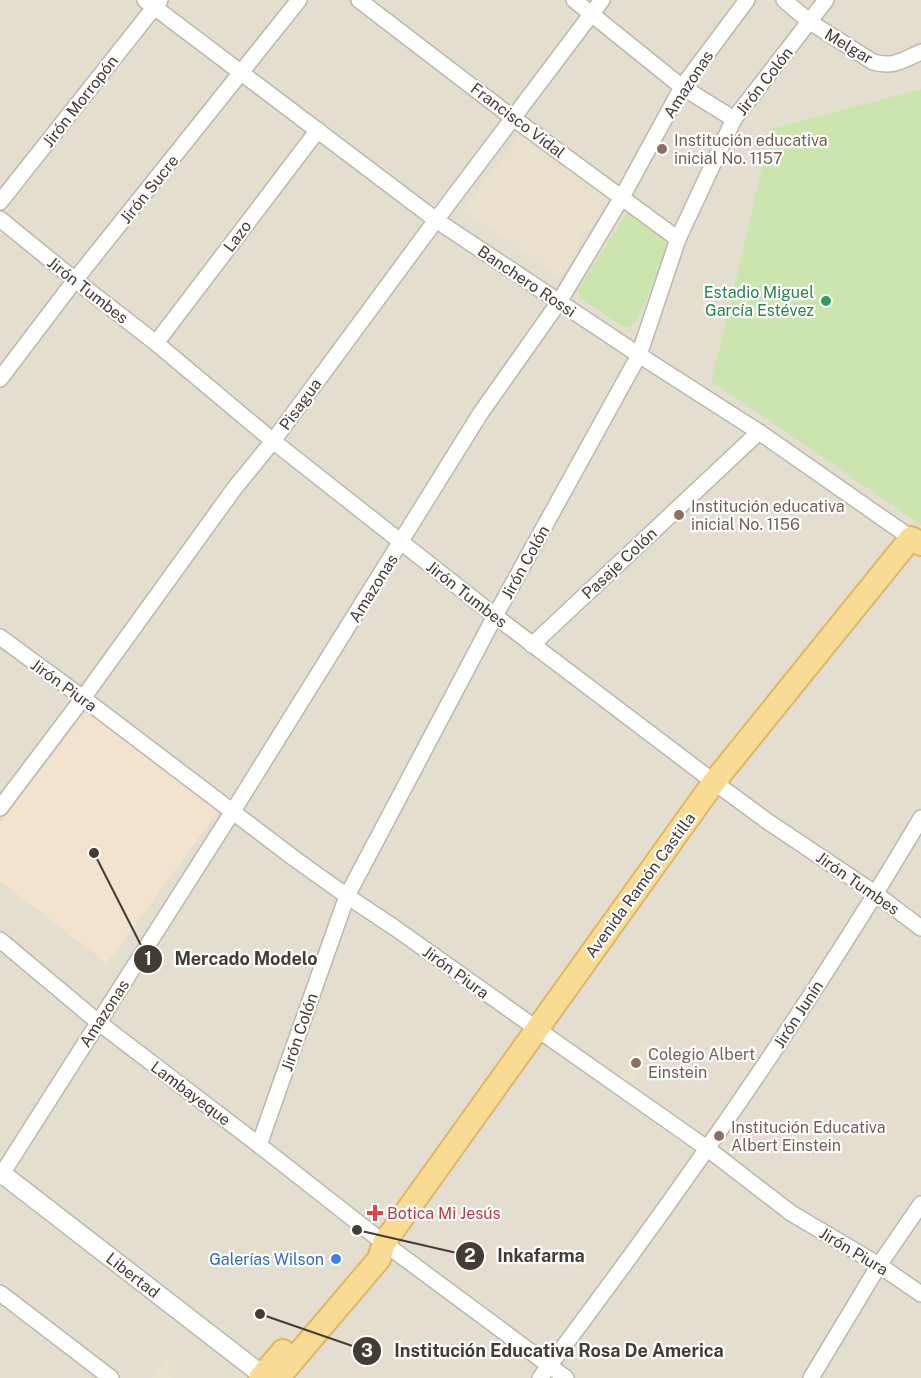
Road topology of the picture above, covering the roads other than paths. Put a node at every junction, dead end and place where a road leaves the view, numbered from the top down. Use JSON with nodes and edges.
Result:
{"nodes":[{"id":1,"x":299,"y":0,"type":"edge"},
{"id":2,"x":359,"y":0,"type":"edge"},
{"id":3,"x":574,"y":0,"type":"edge"},
{"id":4,"x":602,"y":0,"type":"edge"},
{"id":5,"x":747,"y":0,"type":"edge"},
{"id":6,"x":784,"y":0,"type":"edge"},
{"id":7,"x":826,"y":0,"type":"edge"},
{"id":8,"x":153,"y":2,"type":"edge"},
{"id":9,"x":592,"y":13,"type":"junction"},
{"id":10,"x":810,"y":22,"type":"junction"},
{"id":11,"x":921,"y":52,"type":"edge"},
{"id":12,"x":241,"y":73,"type":"junction"},
{"id":13,"x":682,"y":87,"type":"junction"},
{"id":14,"x":513,"y":118,"type":"junction"},
{"id":15,"x":734,"y":119,"type":"junction"},
{"id":16,"x":318,"y":130,"type":"junction"},
{"id":17,"x":622,"y":197,"type":"junction"},
{"id":18,"x":0,"y":201,"type":"edge"},
{"id":19,"x":0,"y":219,"type":"edge"},
{"id":20,"x":436,"y":220,"type":"junction"},
{"id":21,"x":678,"y":239,"type":"junction"},
{"id":22,"x":75,"y":280,"type":"junction"},
{"id":23,"x":559,"y":302,"type":"junction"},
{"id":24,"x":156,"y":343,"type":"junction"},
{"id":25,"x":639,"y":355,"type":"junction"},
{"id":26,"x":0,"y":379,"type":"edge"},
{"id":27,"x":759,"y":432,"type":"junction"},
{"id":28,"x":273,"y":441,"type":"junction"},
{"id":29,"x":916,"y":541,"type":"edge"},
{"id":30,"x":402,"y":542,"type":"junction"},
{"id":31,"x":495,"y":616,"type":"junction"},
{"id":32,"x":0,"y":637,"type":"edge"},
{"id":33,"x":532,"y":645,"type":"junction"},
{"id":34,"x":83,"y":698,"type":"junction"},
{"id":35,"x":714,"y":782,"type":"junction"},
{"id":36,"x":0,"y":808,"type":"edge"},
{"id":37,"x":233,"y":811,"type":"junction"},
{"id":38,"x":921,"y":819,"type":"edge"},
{"id":39,"x":876,"y":894,"type":"junction"},
{"id":40,"x":347,"y":896,"type":"junction"},
{"id":41,"x":921,"y":928,"type":"edge"},
{"id":42,"x":0,"y":940,"type":"edge"},
{"id":43,"x":98,"y":1022,"type":"junction"},
{"id":44,"x":537,"y":1029,"type":"junction"},
{"id":45,"x":260,"y":1145,"type":"junction"},
{"id":46,"x":708,"y":1149,"type":"junction"},
{"id":47,"x":1,"y":1174,"type":"edge"},
{"id":48,"x":921,"y":1204,"type":"edge"},
{"id":49,"x":384,"y":1244,"type":"junction"},
{"id":50,"x":879,"y":1265,"type":"junction"},
{"id":51,"x":0,"y":1293,"type":"edge"},
{"id":52,"x":921,"y":1294,"type":"edge"},
{"id":53,"x":544,"y":1372,"type":"edge"},
{"id":54,"x":267,"y":1377,"type":"edge"},
{"id":55,"x":111,"y":1378,"type":"edge"},
{"id":56,"x":566,"y":1378,"type":"edge"},
{"id":57,"x":810,"y":1378,"type":"edge"}],
"edges":[{"from":1,"to":12,"type":"street","name":"Jirón Sucre"},
{"from":2,"to":14,"type":"street","name":"Francisco Vidal"},
{"from":3,"to":9,"type":"street"},
{"from":4,"to":9,"type":"street","name":"Pisagua"},
{"from":5,"to":13,"type":"street","name":"Amazonas"},
{"from":6,"to":10,"type":"street","name":"Melgar"},
{"from":7,"to":10,"type":"street","name":"Jirón Colón"},
{"from":8,"to":12,"type":"street","name":"Banchero Rossi"},
{"from":8,"to":18,"type":"street","name":"Jirón Morropón"},
{"from":9,"to":13,"type":"street"},
{"from":9,"to":14,"type":"street","name":"Pisagua"},
{"from":10,"to":11,"type":"street","name":"Melgar"},
{"from":10,"to":15,"type":"street","name":"Jirón Colón"},
{"from":12,"to":16,"type":"street","name":"Banchero Rossi"},
{"from":12,"to":22,"type":"street","name":"Jirón Sucre"},
{"from":13,"to":15,"type":"street"},
{"from":13,"to":17,"type":"street","name":"Amazonas"},
{"from":14,"to":17,"type":"street","name":"Francisco Vidal"},
{"from":14,"to":20,"type":"street","name":"Pisagua"},
{"from":15,"to":21,"type":"street","name":"Jirón Colón"},
{"from":16,"to":20,"type":"street","name":"Banchero Rossi"},
{"from":16,"to":24,"type":"street","name":"Lazo"},
{"from":17,"to":21,"type":"street","name":"Francisco Vidal"},
{"from":17,"to":23,"type":"street","name":"Amazonas"},
{"from":19,"to":22,"type":"street","name":"Jirón Tumbes"},
{"from":20,"to":23,"type":"street","name":"Banchero Rossi"},
{"from":20,"to":28,"type":"street","name":"Pisagua"},
{"from":21,"to":25,"type":"street","name":"Jirón Colón"},
{"from":22,"to":24,"type":"street","name":"Jirón Tumbes"},
{"from":22,"to":26,"type":"street","name":"Jirón Sucre"},
{"from":23,"to":25,"type":"street","name":"Banchero Rossi"},
{"from":23,"to":30,"type":"street","name":"Amazonas"},
{"from":24,"to":28,"type":"street","name":"Jirón Tumbes"},
{"from":25,"to":27,"type":"street","name":"Banchero Rossi"},
{"from":25,"to":31,"type":"street","name":"Jirón Colón"},
{"from":27,"to":29,"type":"street","name":"Banchero Rossi"},
{"from":27,"to":33,"type":"street","name":"Pasaje Colón"},
{"from":28,"to":30,"type":"street","name":"Jirón Tumbes"},
{"from":28,"to":34,"type":"street","name":"Pisagua"},
{"from":29,"to":35,"type":"main road","name":"Avenida Ramón Castilla"},
{"from":30,"to":31,"type":"street","name":"Jirón Tumbes"},
{"from":30,"to":37,"type":"street","name":"Amazonas"},
{"from":31,"to":33,"type":"street","name":"Jirón Tumbes"},
{"from":31,"to":40,"type":"street","name":"Jirón Colón"},
{"from":32,"to":34,"type":"street","name":"Jirón Piura"},
{"from":33,"to":35,"type":"street","name":"Jirón Tumbes"},
{"from":34,"to":36,"type":"street","name":"Pisagua"},
{"from":34,"to":37,"type":"street","name":"Jirón Piura"},
{"from":35,"to":39,"type":"street","name":"Jirón Tumbes"},
{"from":35,"to":44,"type":"main road","name":"Avenida Ramón Castilla"},
{"from":37,"to":40,"type":"street","name":"Jirón Piura"},
{"from":37,"to":43,"type":"street","name":"Amazonas"},
{"from":38,"to":39,"type":"street","name":"Jirón Junín"},
{"from":39,"to":41,"type":"street","name":"Jirón Tumbes"},
{"from":39,"to":46,"type":"street","name":"Jirón Junín"},
{"from":40,"to":44,"type":"street","name":"Jirón Piura"},
{"from":40,"to":45,"type":"street","name":"Jirón Colón"},
{"from":42,"to":43,"type":"street","name":"Lambayeque"},
{"from":43,"to":45,"type":"street","name":"Lambayeque"},
{"from":43,"to":47,"type":"street","name":"Amazonas"},
{"from":44,"to":46,"type":"street","name":"Jirón Piura"},
{"from":44,"to":49,"type":"main road","name":"Avenida Ramón Castilla"},
{"from":45,"to":49,"type":"street","name":"Lambayeque"},
{"from":46,"to":50,"type":"street","name":"Jirón Piura"},
{"from":46,"to":53,"type":"street","name":"Jirón Junín"},
{"from":47,"to":54,"type":"street","name":"Libertad"},
{"from":48,"to":50,"type":"street"},
{"from":49,"to":53,"type":"street","name":"Lambayeque"},
{"from":49,"to":54,"type":"main road","name":"Avenida Ramón Castilla"},
{"from":50,"to":52,"type":"street","name":"Jirón Piura"},
{"from":50,"to":57,"type":"street"},
{"from":51,"to":55,"type":"street"},
{"from":53,"to":56,"type":"street","name":"Lambayeque"}]}
